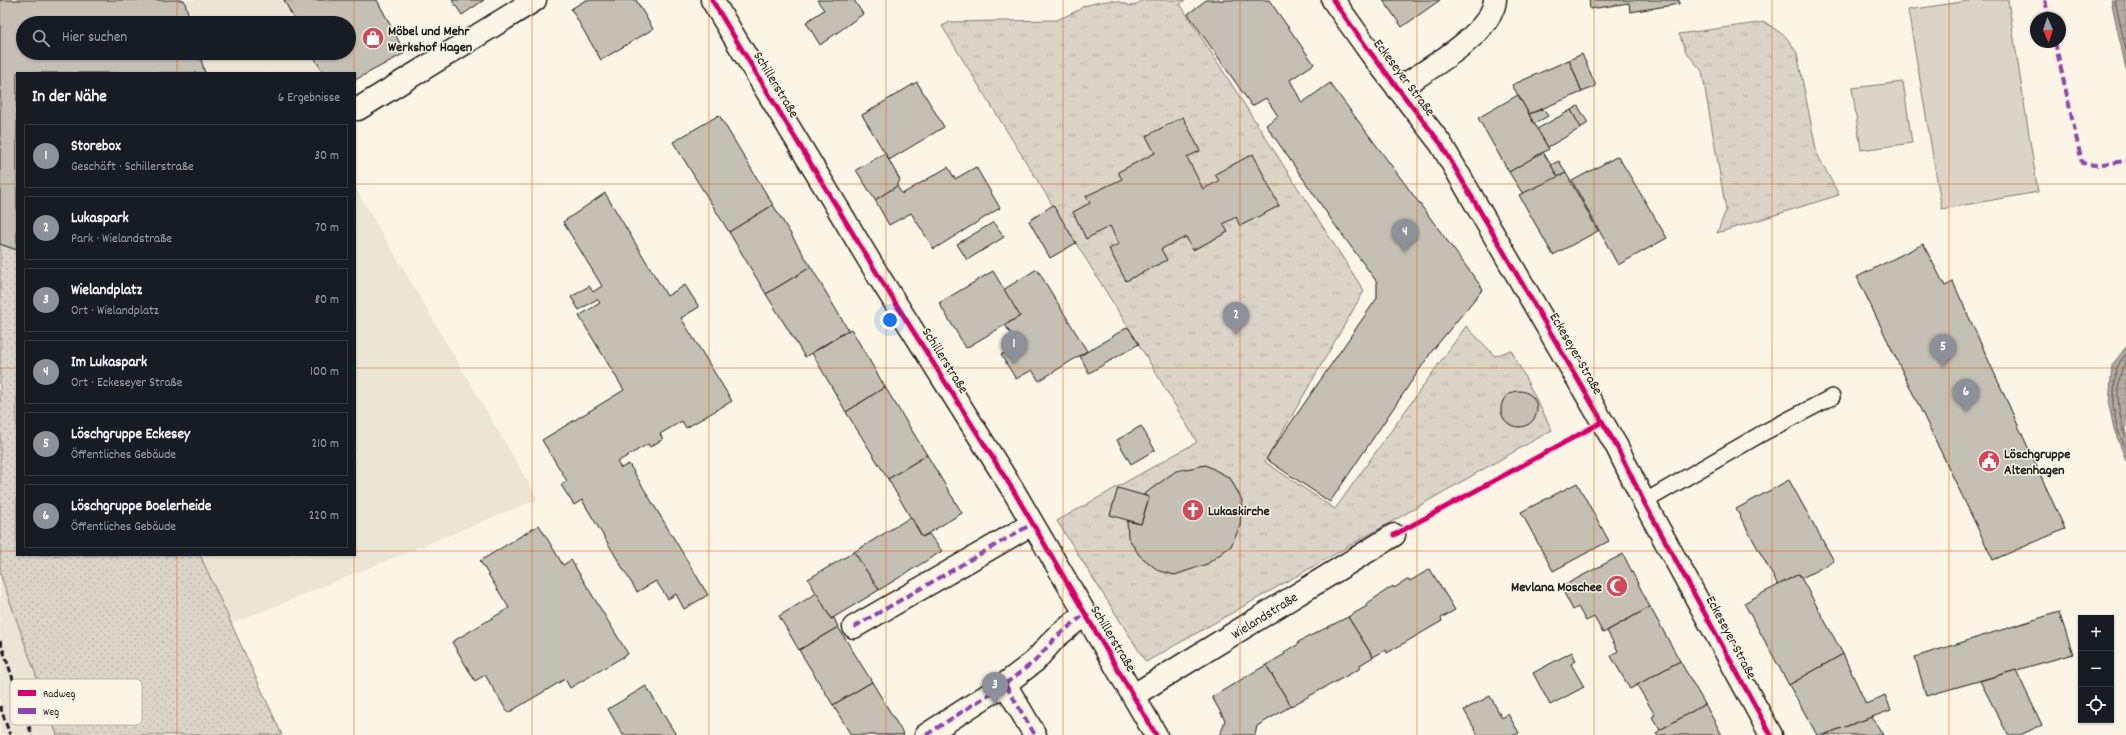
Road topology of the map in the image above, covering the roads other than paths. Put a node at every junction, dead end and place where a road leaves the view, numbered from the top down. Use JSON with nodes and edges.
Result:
{"nodes":[{"id":1,"x":535,"y":0,"type":"edge"},
{"id":2,"x":712,"y":0,"type":"edge"},
{"id":3,"x":1333,"y":0,"type":"edge"},
{"id":4,"x":1495,"y":0,"type":"edge"},
{"id":5,"x":1398,"y":89,"type":"junction"},
{"id":6,"x":356,"y":110,"type":"edge"},
{"id":7,"x":1832,"y":396,"type":"dead end"},
{"id":8,"x":1644,"y":502,"type":"junction"},
{"id":9,"x":1032,"y":524,"type":"junction"},
{"id":10,"x":1394,"y":535,"type":"dead end"},
{"id":11,"x":1085,"y":614,"type":"junction"},
{"id":12,"x":854,"y":627,"type":"dead end"},
{"id":13,"x":1005,"y":684,"type":"junction"},
{"id":14,"x":1134,"y":695,"type":"junction"},
{"id":15,"x":926,"y":735,"type":"edge"},
{"id":16,"x":1035,"y":735,"type":"edge"},
{"id":17,"x":1156,"y":735,"type":"edge"},
{"id":18,"x":1771,"y":735,"type":"edge"}],
"edges":[{"from":1,"to":6,"type":"street"},
{"from":2,"to":9,"type":"street","name":"Schillerstraße"},
{"from":3,"to":5,"type":"street","name":"Eckeseyer Straße"},
{"from":4,"to":5,"type":"street"},
{"from":5,"to":8,"type":"street","name":"Eckeseyer Straße"},
{"from":7,"to":8,"type":"lane"},
{"from":8,"to":18,"type":"street","name":"Eckeseyer Straße"},
{"from":9,"to":11,"type":"street","name":"Schillerstraße"},
{"from":9,"to":12,"type":"street"},
{"from":10,"to":14,"type":"street","name":"Wielandstraße"},
{"from":11,"to":13,"type":"street"},
{"from":11,"to":14,"type":"street","name":"Schillerstraße"},
{"from":13,"to":15,"type":"street"},
{"from":13,"to":16,"type":"street"},
{"from":14,"to":17,"type":"street","name":"Schillerstraße"}]}
